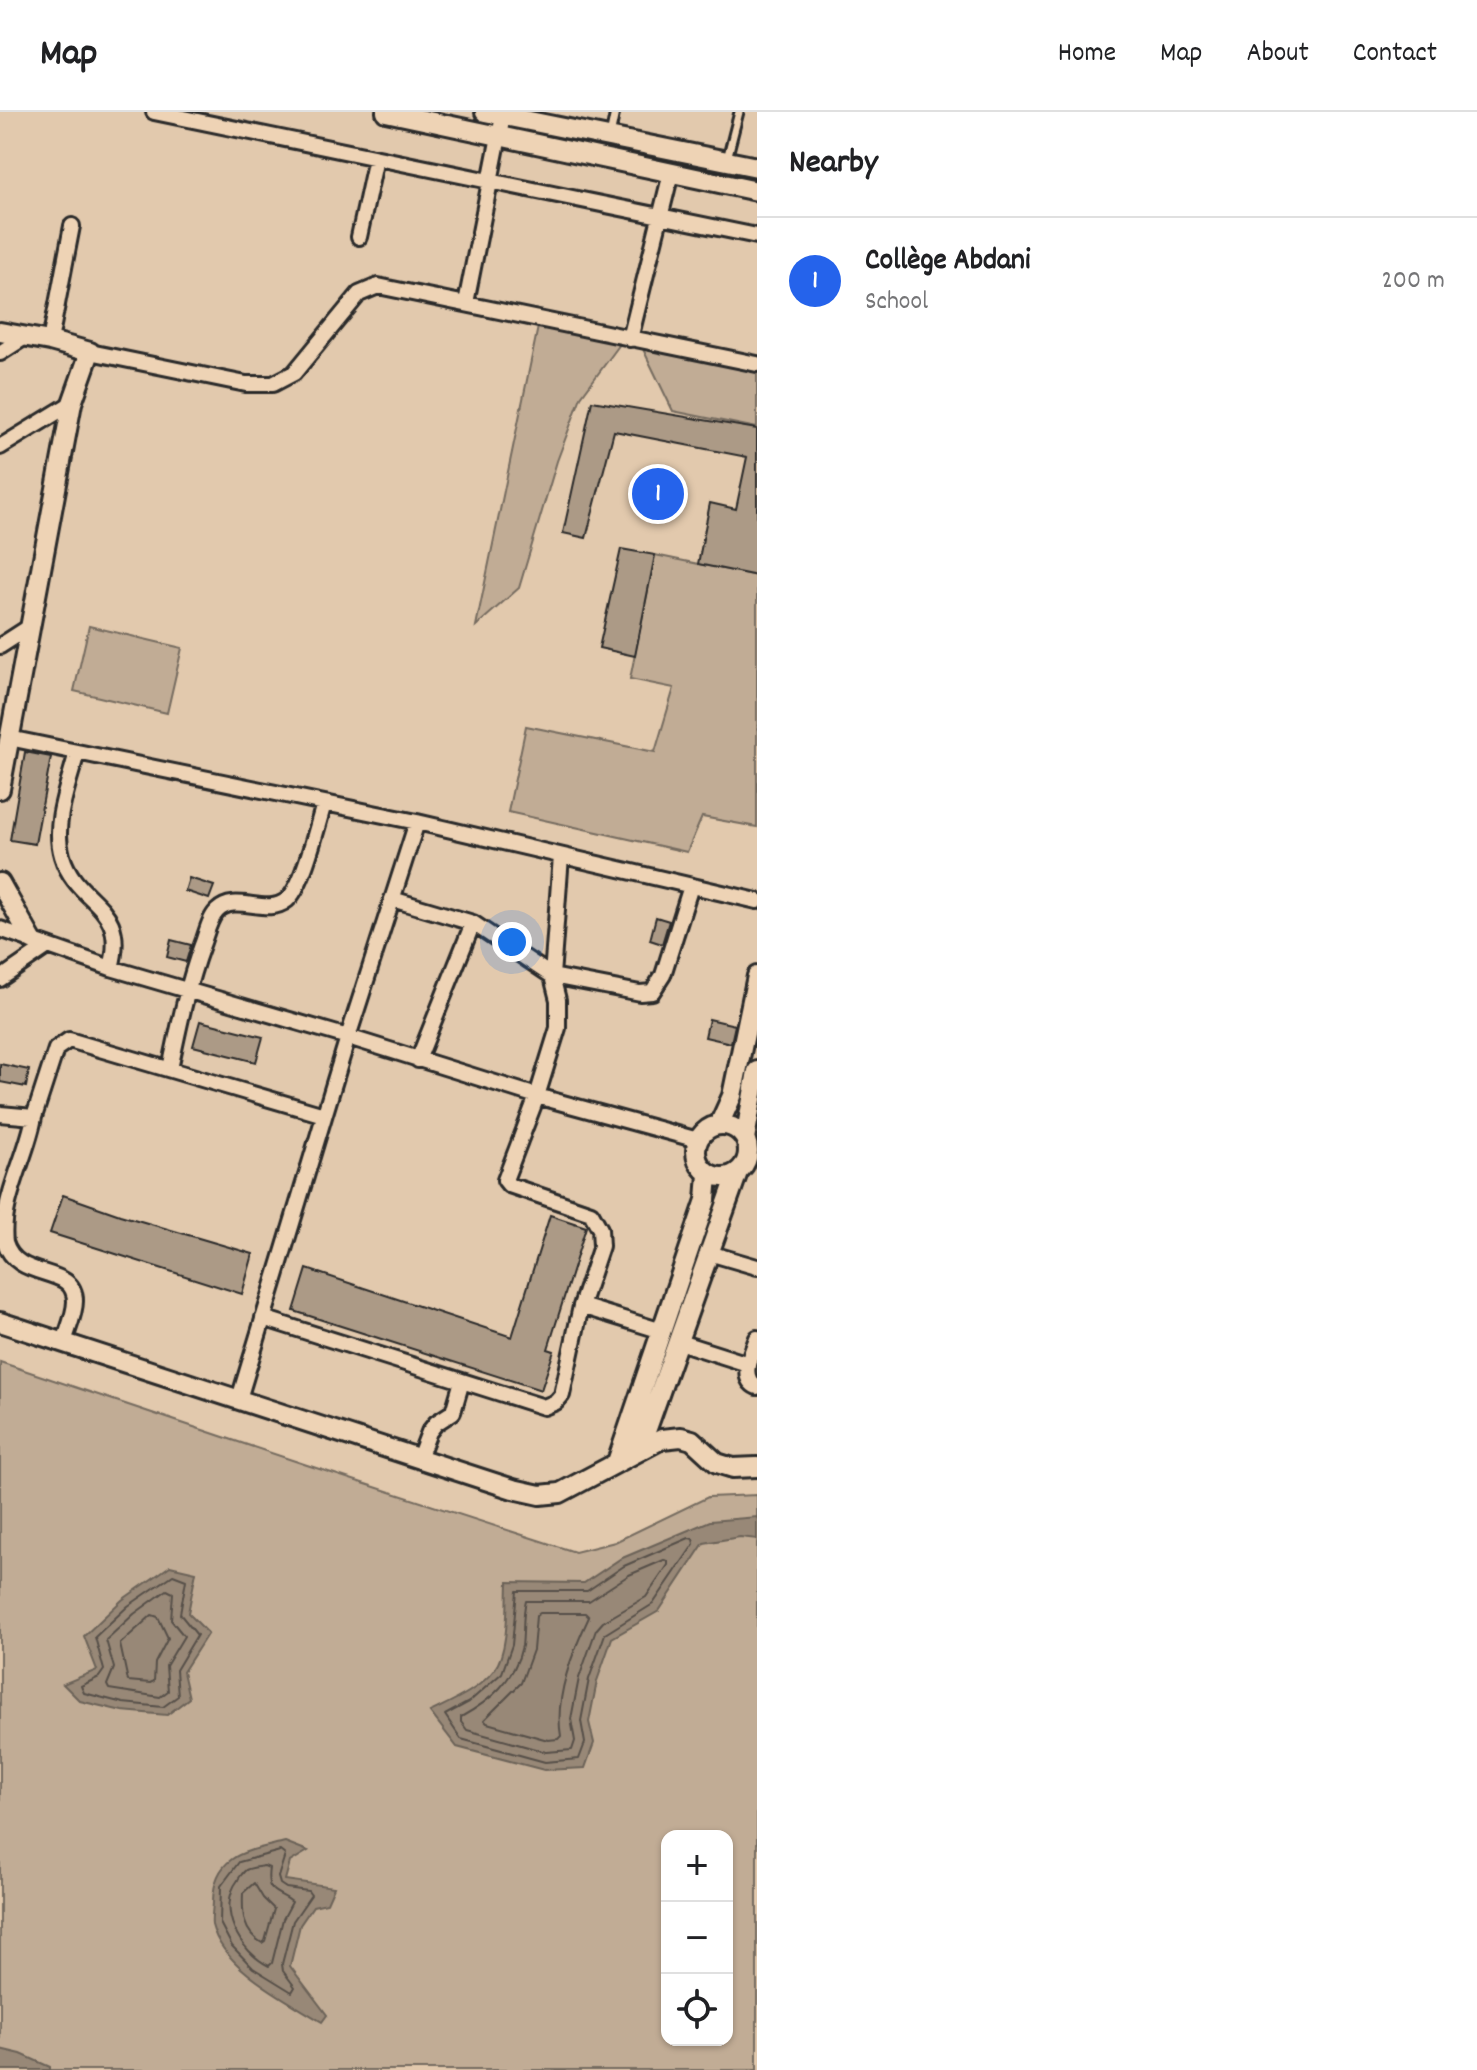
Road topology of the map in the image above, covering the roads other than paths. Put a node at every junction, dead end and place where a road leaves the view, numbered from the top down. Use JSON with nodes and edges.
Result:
{"nodes":[{"id":1,"x":154,"y":112,"type":"edge"},
{"id":2,"x":386,"y":112,"type":"edge"},
{"id":3,"x":615,"y":112,"type":"edge"},
{"id":4,"x":739,"y":112,"type":"edge"},
{"id":5,"x":494,"y":114,"type":"edge"},
{"id":6,"x":439,"y":117,"type":"edge"},
{"id":7,"x":610,"y":136,"type":"junction"},
{"id":8,"x":500,"y":137,"type":"junction"},
{"id":9,"x":376,"y":158,"type":"junction"},
{"id":10,"x":727,"y":161,"type":"junction"},
{"id":11,"x":757,"y":167,"type":"edge"},
{"id":12,"x":671,"y":173,"type":"junction"},
{"id":13,"x":490,"y":182,"type":"junction"},
{"id":14,"x":757,"y":191,"type":"edge"},
{"id":15,"x":661,"y":218,"type":"junction"},
{"id":16,"x":72,"y":226,"type":"dead end"},
{"id":17,"x":757,"y":236,"type":"edge"},
{"id":18,"x":359,"y":237,"type":"dead end"},
{"id":19,"x":466,"y":303,"type":"junction"},
{"id":20,"x":0,"y":332,"type":"edge"},
{"id":21,"x":25,"y":337,"type":"junction"},
{"id":22,"x":630,"y":339,"type":"junction"},
{"id":23,"x":50,"y":341,"type":"junction"},
{"id":24,"x":90,"y":352,"type":"junction"},
{"id":25,"x":0,"y":353,"type":"edge"},
{"id":26,"x":757,"y":364,"type":"edge"},
{"id":27,"x":72,"y":403,"type":"junction"},
{"id":28,"x":0,"y":447,"type":"edge"},
{"id":29,"x":31,"y":626,"type":"junction"},
{"id":30,"x":0,"y":646,"type":"edge"},
{"id":31,"x":7,"y":715,"type":"edge"},
{"id":32,"x":9,"y":738,"type":"junction"},
{"id":33,"x":77,"y":752,"type":"junction"},
{"id":34,"x":0,"y":789,"type":"edge"},
{"id":35,"x":324,"y":804,"type":"junction"},
{"id":36,"x":417,"y":822,"type":"junction"},
{"id":37,"x":561,"y":856,"type":"junction"},
{"id":38,"x":0,"y":883,"type":"edge"},
{"id":39,"x":691,"y":886,"type":"junction"},
{"id":40,"x":392,"y":899,"type":"junction"},
{"id":41,"x":757,"y":901,"type":"edge"},
{"id":42,"x":473,"y":923,"type":"junction"},
{"id":43,"x":0,"y":929,"type":"edge"},
{"id":44,"x":40,"y":943,"type":"junction"},
{"id":45,"x":111,"y":968,"type":"junction"},
{"id":46,"x":552,"y":976,"type":"junction"},
{"id":47,"x":757,"y":976,"type":"edge"},
{"id":48,"x":0,"y":979,"type":"edge"},
{"id":49,"x":186,"y":991,"type":"junction"},
{"id":50,"x":348,"y":1037,"type":"junction"},
{"id":51,"x":418,"y":1060,"type":"junction"},
{"id":52,"x":170,"y":1069,"type":"junction"},
{"id":53,"x":757,"y":1071,"type":"edge"},
{"id":54,"x":537,"y":1096,"type":"junction"},
{"id":55,"x":0,"y":1114,"type":"edge"},
{"id":56,"x":324,"y":1115,"type":"junction"},
{"id":57,"x":34,"y":1117,"type":"junction"},
{"id":58,"x":719,"y":1125,"type":"junction"},
{"id":59,"x":698,"y":1140,"type":"junction"},
{"id":60,"x":750,"y":1145,"type":"edge"},
{"id":61,"x":738,"y":1172,"type":"junction"},
{"id":62,"x":708,"y":1174,"type":"junction"},
{"id":63,"x":709,"y":1253,"type":"junction"},
{"id":64,"x":757,"y":1267,"type":"edge"},
{"id":65,"x":581,"y":1306,"type":"junction"},
{"id":66,"x":263,"y":1318,"type":"junction"},
{"id":67,"x":0,"y":1322,"type":"edge"},
{"id":68,"x":662,"y":1331,"type":"junction"},
{"id":69,"x":757,"y":1338,"type":"edge"},
{"id":70,"x":64,"y":1342,"type":"junction"},
{"id":71,"x":679,"y":1342,"type":"junction"},
{"id":72,"x":748,"y":1364,"type":"junction"},
{"id":73,"x":462,"y":1381,"type":"junction"},
{"id":74,"x":757,"y":1387,"type":"edge"},
{"id":75,"x":239,"y":1399,"type":"junction"},
{"id":76,"x":639,"y":1451,"type":"junction"},
{"id":77,"x":419,"y":1458,"type":"junction"},
{"id":78,"x":617,"y":1462,"type":"junction"},
{"id":79,"x":757,"y":1467,"type":"edge"}],
"edges":[{"from":1,"to":9,"type":"street"},
{"from":2,"to":6,"type":"street"},
{"from":3,"to":7,"type":"lane"},
{"from":4,"to":10,"type":"lane"},
{"from":5,"to":7,"type":"street"},
{"from":5,"to":8,"type":"street"},
{"from":6,"to":8,"type":"street"},
{"from":7,"to":10,"type":"street"},
{"from":8,"to":12,"type":"street"},
{"from":8,"to":13,"type":"street"},
{"from":9,"to":13,"type":"street"},
{"from":9,"to":18,"type":"street"},
{"from":10,"to":11,"type":"street"},
{"from":12,"to":14,"type":"street"},
{"from":12,"to":15,"type":"street"},
{"from":13,"to":15,"type":"street"},
{"from":13,"to":19,"type":"street"},
{"from":15,"to":17,"type":"street"},
{"from":15,"to":22,"type":"street"},
{"from":16,"to":23,"type":"street"},
{"from":19,"to":22,"type":"street"},
{"from":19,"to":24,"type":"street"},
{"from":20,"to":21,"type":"street"},
{"from":21,"to":23,"type":"street"},
{"from":21,"to":25,"type":"street"},
{"from":22,"to":26,"type":"street"},
{"from":23,"to":24,"type":"street"},
{"from":24,"to":27,"type":"street"},
{"from":27,"to":28,"type":"street"},
{"from":27,"to":29,"type":"street"},
{"from":29,"to":30,"type":"street"},
{"from":29,"to":31,"type":"street"},
{"from":31,"to":32,"type":"street"},
{"from":32,"to":33,"type":"street"},
{"from":32,"to":34,"type":"street"},
{"from":33,"to":35,"type":"street"},
{"from":33,"to":45,"type":"street"},
{"from":35,"to":36,"type":"street"},
{"from":35,"to":49,"type":"street"},
{"from":36,"to":37,"type":"street"},
{"from":36,"to":40,"type":"street"},
{"from":37,"to":39,"type":"street"},
{"from":37,"to":46,"type":"street"},
{"from":38,"to":44,"type":"street"},
{"from":39,"to":41,"type":"street"},
{"from":39,"to":46,"type":"street"},
{"from":40,"to":42,"type":"street"},
{"from":40,"to":50,"type":"street"},
{"from":42,"to":46,"type":"street"},
{"from":42,"to":51,"type":"street"},
{"from":43,"to":44,"type":"street"},
{"from":44,"to":45,"type":"street"},
{"from":44,"to":48,"type":"street"},
{"from":45,"to":49,"type":"street"},
{"from":46,"to":54,"type":"street"},
{"from":47,"to":58,"type":"street"},
{"from":49,"to":50,"type":"street"},
{"from":49,"to":52,"type":"street"},
{"from":50,"to":51,"type":"street"},
{"from":50,"to":56,"type":"street"},
{"from":51,"to":54,"type":"street"},
{"from":52,"to":56,"type":"street"},
{"from":52,"to":57,"type":"street"},
{"from":53,"to":60,"type":"street"},
{"from":54,"to":59,"type":"street"},
{"from":54,"to":65,"type":"street"},
{"from":55,"to":57,"type":"street"},
{"from":56,"to":66,"type":"street"},
{"from":57,"to":70,"type":"street"},
{"from":58,"to":59,"type":"street"},
{"from":58,"to":60,"type":"street"},
{"from":59,"to":62,"type":"street"},
{"from":60,"to":61,"type":"street"},
{"from":61,"to":62,"type":"street"},
{"from":61,"to":63,"type":"street"},
{"from":62,"to":68,"type":"street"},
{"from":63,"to":64,"type":"street"},
{"from":63,"to":71,"type":"street"},
{"from":65,"to":68,"type":"street"},
{"from":65,"to":73,"type":"street"},
{"from":66,"to":73,"type":"street"},
{"from":66,"to":75,"type":"street"},
{"from":67,"to":70,"type":"street"},
{"from":68,"to":78,"type":"street"},
{"from":69,"to":72,"type":"street"},
{"from":70,"to":75,"type":"street"},
{"from":71,"to":72,"type":"street"},
{"from":71,"to":76,"type":"street"},
{"from":72,"to":74,"type":"street"},
{"from":73,"to":77,"type":"street"},
{"from":75,"to":77,"type":"street"},
{"from":76,"to":78,"type":"street"},
{"from":76,"to":79,"type":"street"},
{"from":77,"to":78,"type":"street"}]}
